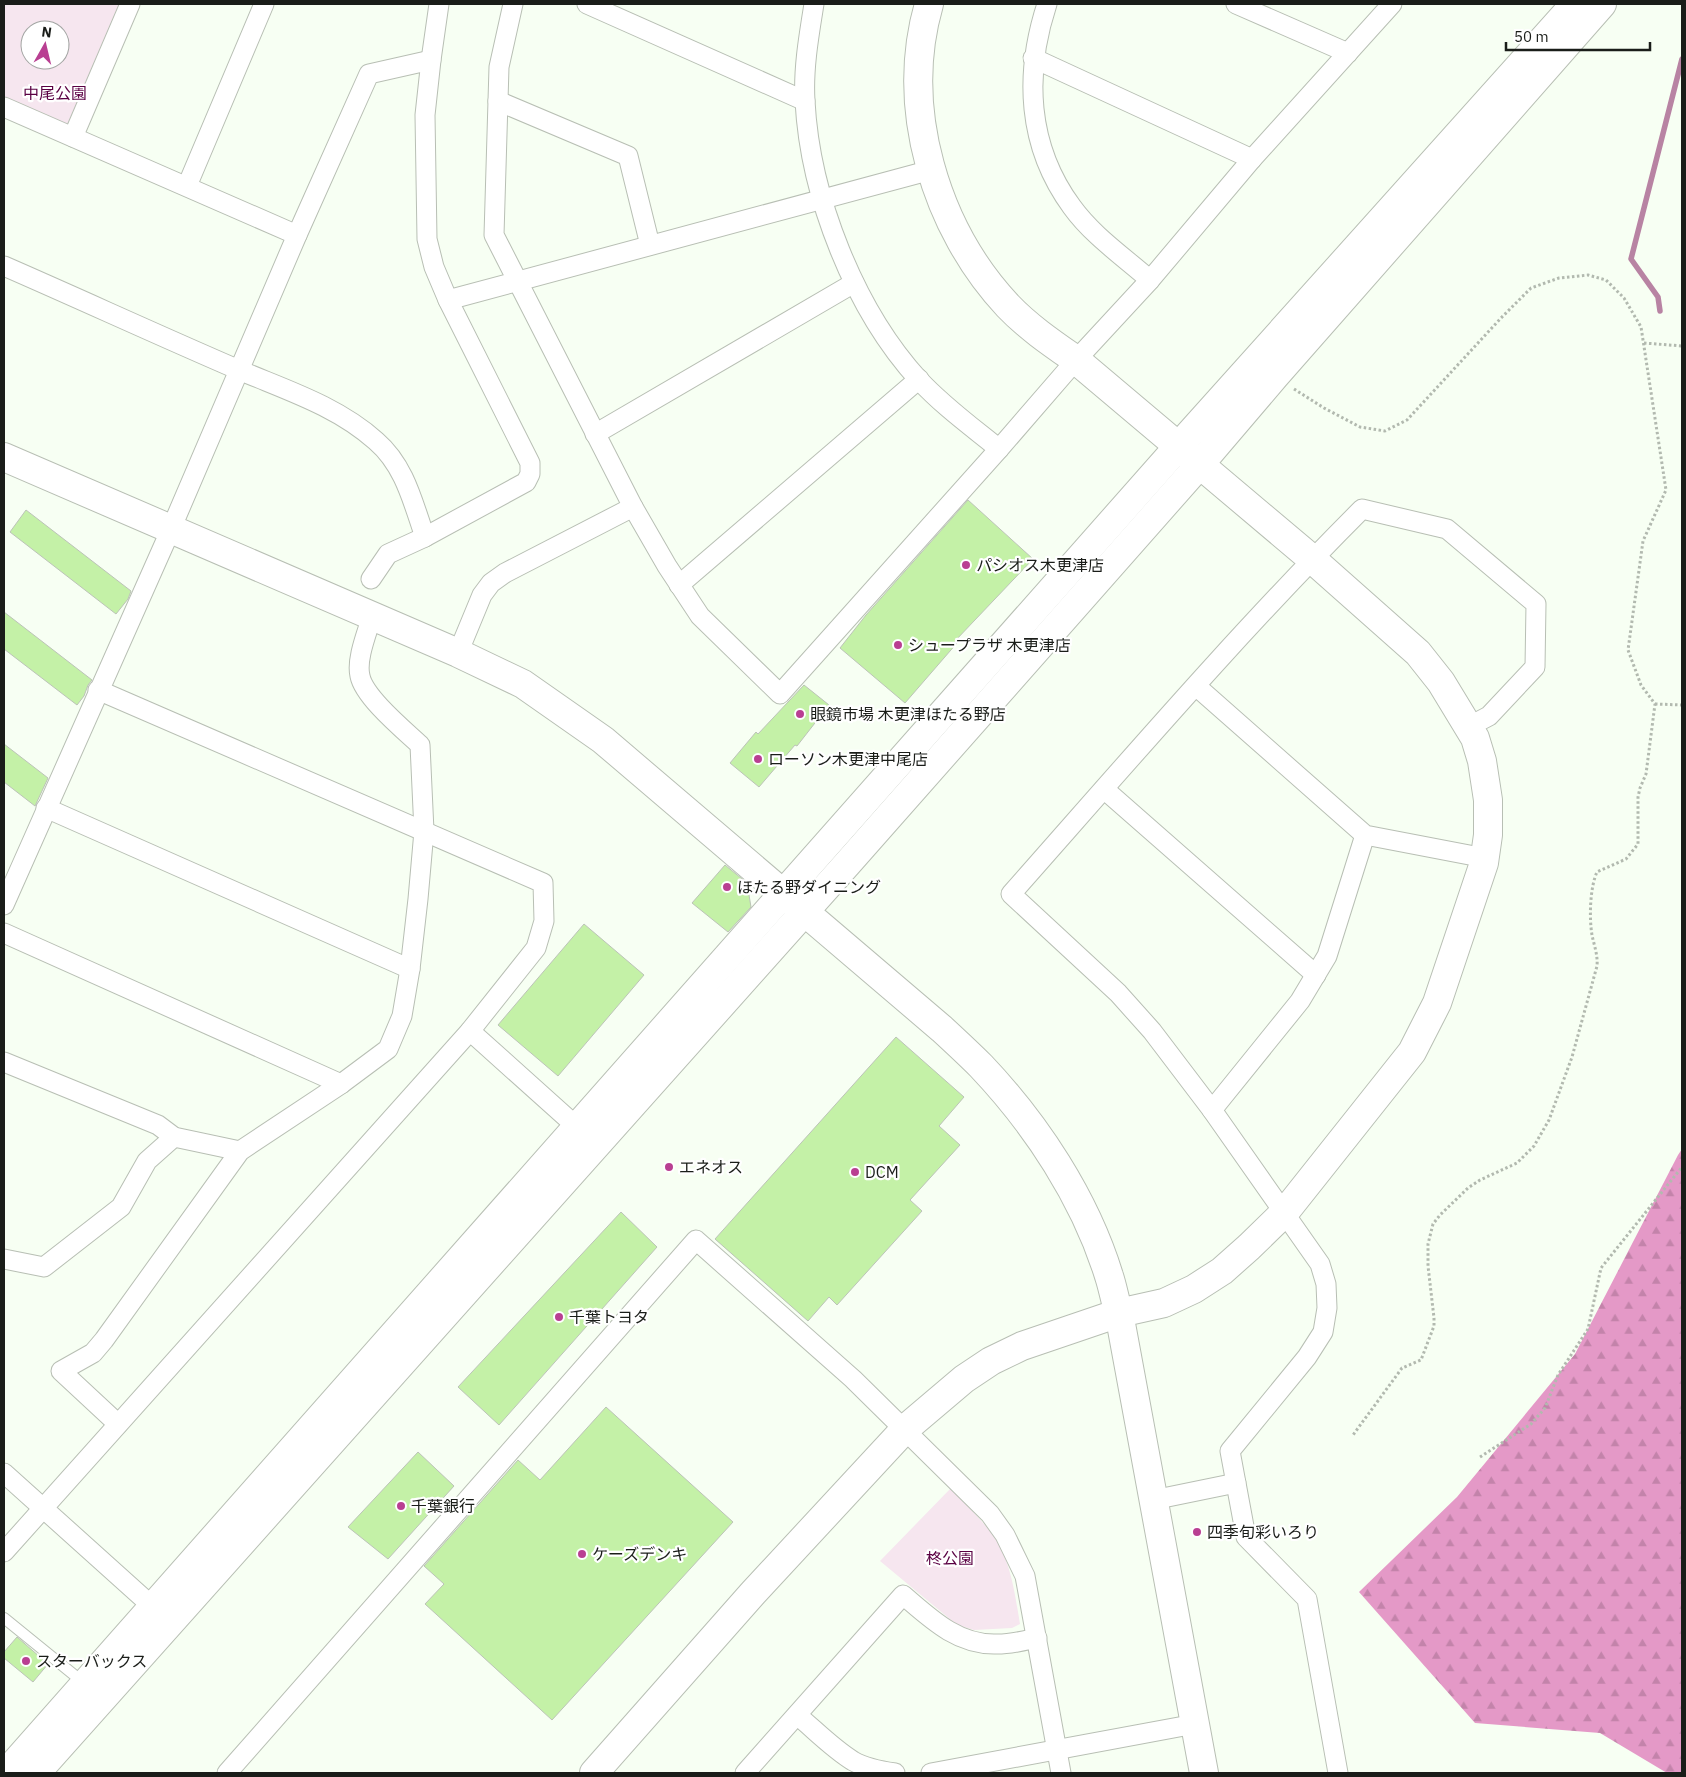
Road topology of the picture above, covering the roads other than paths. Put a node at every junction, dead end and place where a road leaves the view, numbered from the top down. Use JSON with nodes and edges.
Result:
{"nodes":[{"id":1,"x":130,"y":4,"type":"edge"},
{"id":2,"x":264,"y":4,"type":"edge"},
{"id":3,"x":439,"y":4,"type":"edge"},
{"id":4,"x":513,"y":4,"type":"edge"},
{"id":5,"x":587,"y":4,"type":"edge"},
{"id":6,"x":814,"y":4,"type":"edge"},
{"id":7,"x":929,"y":4,"type":"edge"},
{"id":8,"x":1046,"y":4,"type":"edge"},
{"id":9,"x":1236,"y":4,"type":"edge"},
{"id":10,"x":1392,"y":4,"type":"edge"},
{"id":11,"x":1574,"y":4,"type":"edge"},
{"id":12,"x":1602,"y":4,"type":"edge"},
{"id":13,"x":1348,"y":53,"type":"junction"},
{"id":14,"x":1033,"y":58,"type":"junction"},
{"id":15,"x":431,"y":60,"type":"junction"},
{"id":16,"x":498,"y":101,"type":"junction"},
{"id":17,"x":805,"y":101,"type":"junction"},
{"id":18,"x":4,"y":107,"type":"edge"},
{"id":19,"x":73,"y":137,"type":"junction"},
{"id":20,"x":1252,"y":159,"type":"junction"},
{"id":21,"x":931,"y":170,"type":"junction"},
{"id":22,"x":187,"y":186,"type":"junction"},
{"id":23,"x":823,"y":199,"type":"junction"},
{"id":24,"x":297,"y":234,"type":"junction"},
{"id":25,"x":650,"y":246,"type":"junction"},
{"id":26,"x":4,"y":266,"type":"edge"},
{"id":27,"x":1150,"y":280,"type":"junction"},
{"id":28,"x":517,"y":282,"type":"junction"},
{"id":29,"x":854,"y":283,"type":"junction"},
{"id":30,"x":448,"y":300,"type":"junction"},
{"id":31,"x":1076,"y":360,"type":"junction"},
{"id":32,"x":240,"y":370,"type":"junction"},
{"id":33,"x":919,"y":379,"type":"junction"},
{"id":34,"x":595,"y":434,"type":"junction"},
{"id":35,"x":1178,"y":447,"type":"junction"},
{"id":36,"x":999,"y":449,"type":"junction"},
{"id":37,"x":4,"y":457,"type":"edge"},
{"id":38,"x":1200,"y":464,"type":"junction"},
{"id":39,"x":633,"y":507,"type":"junction"},
{"id":40,"x":171,"y":529,"type":"junction"},
{"id":41,"x":425,"y":538,"type":"junction"},
{"id":42,"x":1312,"y":559,"type":"junction"},
{"id":43,"x":371,"y":579,"type":"dead end"},
{"id":44,"x":679,"y":585,"type":"junction"},
{"id":45,"x":372,"y":616,"type":"junction"},
{"id":46,"x":458,"y":653,"type":"junction"},
{"id":47,"x":1196,"y":686,"type":"junction"},
{"id":48,"x":98,"y":690,"type":"junction"},
{"id":49,"x":1468,"y":727,"type":"junction"},
{"id":50,"x":1104,"y":789,"type":"junction"},
{"id":51,"x":46,"y":808,"type":"junction"},
{"id":52,"x":424,"y":831,"type":"junction"},
{"id":53,"x":1365,"y":836,"type":"junction"},
{"id":54,"x":1485,"y":858,"type":"junction"},
{"id":55,"x":783,"y":894,"type":"junction"},
{"id":56,"x":4,"y":905,"type":"edge"},
{"id":57,"x":804,"y":912,"type":"junction"},
{"id":58,"x":4,"y":933,"type":"edge"},
{"id":59,"x":410,"y":969,"type":"junction"},
{"id":60,"x":1316,"y":975,"type":"junction"},
{"id":61,"x":470,"y":1030,"type":"junction"},
{"id":62,"x":4,"y":1062,"type":"edge"},
{"id":63,"x":341,"y":1084,"type":"junction"},
{"id":64,"x":1212,"y":1110,"type":"junction"},
{"id":65,"x":577,"y":1128,"type":"junction"},
{"id":66,"x":174,"y":1137,"type":"junction"},
{"id":67,"x":240,"y":1151,"type":"junction"},
{"id":68,"x":1285,"y":1212,"type":"junction"},
{"id":69,"x":4,"y":1259,"type":"edge"},
{"id":70,"x":1119,"y":1313,"type":"junction"},
{"id":71,"x":118,"y":1424,"type":"junction"},
{"id":72,"x":904,"y":1430,"type":"junction"},
{"id":73,"x":4,"y":1473,"type":"edge"},
{"id":74,"x":1236,"y":1483,"type":"junction"},
{"id":75,"x":1153,"y":1500,"type":"junction"},
{"id":76,"x":44,"y":1508,"type":"junction"},
{"id":77,"x":4,"y":1552,"type":"edge"},
{"id":78,"x":153,"y":1607,"type":"junction"},
{"id":79,"x":4,"y":1618,"type":"edge"},
{"id":80,"x":1037,"y":1638,"type":"junction"},
{"id":81,"x":85,"y":1684,"type":"junction"},
{"id":82,"x":797,"y":1715,"type":"junction"},
{"id":83,"x":1195,"y":1724,"type":"junction"},
{"id":84,"x":1056,"y":1749,"type":"junction"},
{"id":85,"x":6,"y":1773,"type":"edge"},
{"id":86,"x":36,"y":1773,"type":"edge"},
{"id":87,"x":227,"y":1773,"type":"edge"},
{"id":88,"x":594,"y":1773,"type":"edge"},
{"id":89,"x":745,"y":1773,"type":"edge"},
{"id":90,"x":895,"y":1773,"type":"edge"},
{"id":91,"x":931,"y":1773,"type":"edge"},
{"id":92,"x":1061,"y":1773,"type":"edge"},
{"id":93,"x":1204,"y":1773,"type":"edge"},
{"id":94,"x":1338,"y":1773,"type":"edge"}],
"edges":[{"from":1,"to":19,"type":"street"},
{"from":2,"to":22,"type":"street"},
{"from":3,"to":15,"type":"street"},
{"from":4,"to":16,"type":"street"},
{"from":5,"to":17,"type":"street"},
{"from":6,"to":17,"type":"street"},
{"from":7,"to":21,"type":"street"},
{"from":8,"to":14,"type":"street"},
{"from":9,"to":13,"type":"street"},
{"from":10,"to":13,"type":"street"},
{"from":11,"to":35,"type":"street"},
{"from":12,"to":38,"type":"street"},
{"from":13,"to":20,"type":"street"},
{"from":14,"to":20,"type":"street"},
{"from":14,"to":27,"type":"street"},
{"from":15,"to":24,"type":"street"},
{"from":15,"to":30,"type":"street"},
{"from":16,"to":25,"type":"street"},
{"from":16,"to":28,"type":"street"},
{"from":17,"to":23,"type":"street"},
{"from":18,"to":19,"type":"street"},
{"from":19,"to":22,"type":"street"},
{"from":20,"to":27,"type":"street"},
{"from":21,"to":23,"type":"street"},
{"from":21,"to":31,"type":"street"},
{"from":22,"to":24,"type":"street"},
{"from":23,"to":25,"type":"street"},
{"from":23,"to":29,"type":"street"},
{"from":24,"to":32,"type":"street"},
{"from":25,"to":28,"type":"street"},
{"from":26,"to":32,"type":"street"},
{"from":27,"to":31,"type":"street"},
{"from":28,"to":30,"type":"street"},
{"from":28,"to":34,"type":"street"},
{"from":29,"to":33,"type":"street"},
{"from":29,"to":34,"type":"street"},
{"from":30,"to":41,"type":"street"},
{"from":31,"to":35,"type":"street"},
{"from":31,"to":36,"type":"street"},
{"from":32,"to":40,"type":"street"},
{"from":32,"to":41,"type":"street"},
{"from":33,"to":36,"type":"street"},
{"from":33,"to":44,"type":"street"},
{"from":34,"to":39,"type":"street"},
{"from":35,"to":38,"type":"street"},
{"from":35,"to":55,"type":"street"},
{"from":36,"to":44,"type":"street"},
{"from":37,"to":40,"type":"street"},
{"from":38,"to":42,"type":"street"},
{"from":38,"to":57,"type":"street"},
{"from":39,"to":44,"type":"street"},
{"from":39,"to":46,"type":"street"},
{"from":40,"to":45,"type":"street"},
{"from":40,"to":48,"type":"street"},
{"from":41,"to":43,"type":"street"},
{"from":42,"to":47,"type":"street"},
{"from":42,"to":49,"type":"street"},
{"from":42,"to":49,"type":"street"},
{"from":45,"to":46,"type":"street"},
{"from":45,"to":52,"type":"street"},
{"from":46,"to":55,"type":"street"},
{"from":47,"to":50,"type":"street"},
{"from":47,"to":53,"type":"street"},
{"from":48,"to":51,"type":"street"},
{"from":48,"to":52,"type":"street"},
{"from":49,"to":54,"type":"street"},
{"from":50,"to":60,"type":"street"},
{"from":50,"to":64,"type":"street"},
{"from":51,"to":56,"type":"street"},
{"from":51,"to":59,"type":"street"},
{"from":52,"to":59,"type":"street"},
{"from":52,"to":61,"type":"street"},
{"from":53,"to":54,"type":"street"},
{"from":53,"to":60,"type":"street"},
{"from":54,"to":68,"type":"street"},
{"from":55,"to":57,"type":"street"},
{"from":55,"to":65,"type":"street"},
{"from":57,"to":70,"type":"street"},
{"from":57,"to":86,"type":"street"},
{"from":58,"to":63,"type":"street"},
{"from":59,"to":63,"type":"street"},
{"from":60,"to":64,"type":"street"},
{"from":61,"to":65,"type":"street"},
{"from":61,"to":71,"type":"street"},
{"from":62,"to":66,"type":"street"},
{"from":63,"to":67,"type":"street"},
{"from":64,"to":68,"type":"street"},
{"from":65,"to":78,"type":"street"},
{"from":66,"to":67,"type":"street"},
{"from":66,"to":69,"type":"street"},
{"from":67,"to":71,"type":"street"},
{"from":68,"to":70,"type":"street"},
{"from":68,"to":74,"type":"street"},
{"from":70,"to":72,"type":"street"},
{"from":70,"to":75,"type":"street"},
{"from":71,"to":76,"type":"street"},
{"from":72,"to":80,"type":"street"},
{"from":72,"to":87,"type":"street"},
{"from":72,"to":88,"type":"street"},
{"from":73,"to":76,"type":"street"},
{"from":74,"to":75,"type":"street"},
{"from":74,"to":94,"type":"street"},
{"from":75,"to":83,"type":"street"},
{"from":76,"to":77,"type":"street"},
{"from":76,"to":78,"type":"street"},
{"from":78,"to":81,"type":"street"},
{"from":79,"to":81,"type":"lane"},
{"from":80,"to":82,"type":"street"},
{"from":80,"to":84,"type":"street"},
{"from":81,"to":85,"type":"street"},
{"from":82,"to":89,"type":"street"},
{"from":82,"to":90,"type":"street"},
{"from":83,"to":84,"type":"street"},
{"from":83,"to":93,"type":"street"},
{"from":84,"to":91,"type":"street"},
{"from":84,"to":92,"type":"street"}]}
